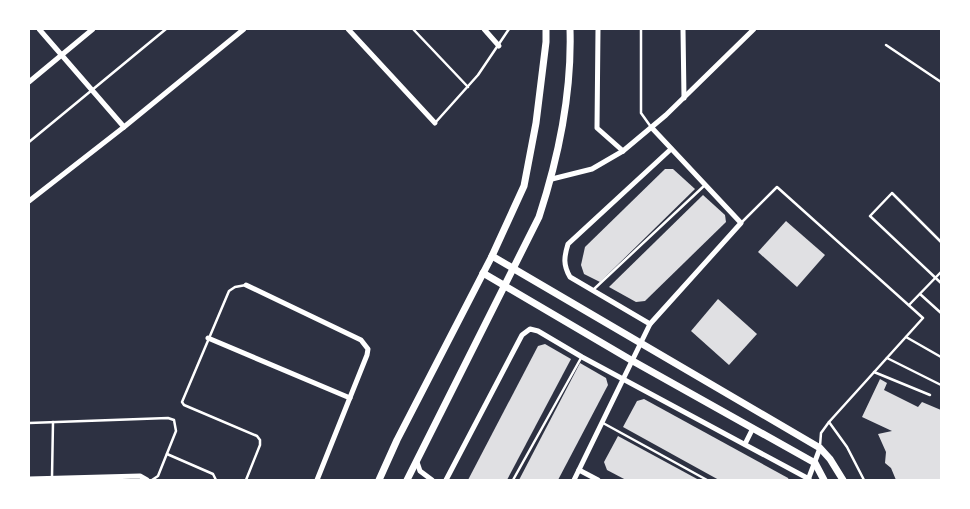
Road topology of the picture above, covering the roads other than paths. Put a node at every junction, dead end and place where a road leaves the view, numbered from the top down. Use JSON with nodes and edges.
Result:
{"nodes":[{"id":1,"x":39,"y":29,"type":"edge"},
{"id":2,"x":93,"y":29,"type":"edge"},
{"id":3,"x":166,"y":29,"type":"edge"},
{"id":4,"x":244,"y":29,"type":"edge"},
{"id":5,"x":348,"y":29,"type":"edge"},
{"id":6,"x":413,"y":29,"type":"edge"},
{"id":7,"x":484,"y":29,"type":"edge"},
{"id":8,"x":509,"y":29,"type":"edge"},
{"id":9,"x":546,"y":29,"type":"edge"},
{"id":10,"x":570,"y":29,"type":"edge"},
{"id":11,"x":598,"y":29,"type":"edge"},
{"id":12,"x":641,"y":29,"type":"edge"},
{"id":13,"x":683,"y":29,"type":"edge"},
{"id":14,"x":754,"y":29,"type":"edge"},
{"id":15,"x":886,"y":44,"type":"dead end"},
{"id":16,"x":499,"y":46,"type":"junction"},
{"id":17,"x":61,"y":55,"type":"junction"},
{"id":18,"x":29,"y":82,"type":"edge"},
{"id":19,"x":941,"y":82,"type":"edge"},
{"id":20,"x":468,"y":87,"type":"junction"},
{"id":21,"x":91,"y":89,"type":"junction"},
{"id":22,"x":684,"y":98,"type":"junction"},
{"id":23,"x":435,"y":122,"type":"joint"},
{"id":24,"x":124,"y":127,"type":"junction"},
{"id":25,"x":652,"y":128,"type":"junction"},
{"id":26,"x":29,"y":142,"type":"edge"},
{"id":27,"x":671,"y":149,"type":"junction"},
{"id":28,"x":623,"y":152,"type":"junction"},
{"id":29,"x":552,"y":179,"type":"junction"},
{"id":30,"x":705,"y":185,"type":"junction"},
{"id":31,"x":29,"y":201,"type":"edge"},
{"id":32,"x":741,"y":223,"type":"junction"},
{"id":33,"x":941,"y":242,"type":"edge"},
{"id":34,"x":492,"y":256,"type":"junction"},
{"id":35,"x":514,"y":269,"type":"junction"},
{"id":36,"x":941,"y":272,"type":"edge"},
{"id":37,"x":483,"y":273,"type":"junction"},
{"id":38,"x":936,"y":278,"type":"junction"},
{"id":39,"x":941,"y":283,"type":"edge"},
{"id":40,"x":246,"y":285,"type":"joint"},
{"id":41,"x":506,"y":286,"type":"junction"},
{"id":42,"x":592,"y":291,"type":"junction"},
{"id":43,"x":920,"y":294,"type":"junction"},
{"id":44,"x":908,"y":305,"type":"junction"},
{"id":45,"x":941,"y":313,"type":"edge"},
{"id":46,"x":650,"y":324,"type":"junction"},
{"id":47,"x":906,"y":337,"type":"junction"},
{"id":48,"x":208,"y":338,"type":"junction"},
{"id":49,"x":640,"y":344,"type":"junction"},
{"id":50,"x":582,"y":357,"type":"junction"},
{"id":51,"x":887,"y":358,"type":"junction"},
{"id":52,"x":941,"y":358,"type":"edge"},
{"id":53,"x":631,"y":360,"type":"junction"},
{"id":54,"x":874,"y":372,"type":"junction"},
{"id":55,"x":623,"y":378,"type":"junction"},
{"id":56,"x":941,"y":385,"type":"edge"},
{"id":57,"x":930,"y":395,"type":"dead end"},
{"id":58,"x":350,"y":398,"type":"junction"},
{"id":59,"x":52,"y":422,"type":"junction"},
{"id":60,"x":602,"y":422,"type":"junction"},
{"id":61,"x":829,"y":422,"type":"junction"},
{"id":62,"x":29,"y":423,"type":"edge"},
{"id":63,"x":753,"y":428,"type":"junction"},
{"id":64,"x":745,"y":444,"type":"junction"},
{"id":65,"x":820,"y":448,"type":"junction"},
{"id":66,"x":167,"y":454,"type":"junction"},
{"id":67,"x":416,"y":462,"type":"junction"},
{"id":68,"x":816,"y":463,"type":"junction"},
{"id":69,"x":579,"y":470,"type":"junction"},
{"id":70,"x":52,"y":479,"type":"junction"},
{"id":71,"x":808,"y":479,"type":"edge"},
{"id":72,"x":29,"y":480,"type":"edge"},
{"id":73,"x":147,"y":480,"type":"edge"},
{"id":74,"x":152,"y":480,"type":"edge"},
{"id":75,"x":216,"y":480,"type":"edge"},
{"id":76,"x":246,"y":480,"type":"edge"},
{"id":77,"x":316,"y":480,"type":"edge"},
{"id":78,"x":379,"y":480,"type":"edge"},
{"id":79,"x":407,"y":480,"type":"edge"},
{"id":80,"x":432,"y":480,"type":"edge"},
{"id":81,"x":446,"y":480,"type":"edge"},
{"id":82,"x":513,"y":480,"type":"edge"},
{"id":83,"x":574,"y":480,"type":"edge"},
{"id":84,"x":598,"y":480,"type":"edge"},
{"id":85,"x":707,"y":480,"type":"edge"},
{"id":86,"x":824,"y":480,"type":"edge"},
{"id":87,"x":843,"y":480,"type":"edge"},
{"id":88,"x":864,"y":480,"type":"edge"}],
"edges":[{"from":1,"to":17,"type":"street"},
{"from":2,"to":17,"type":"street"},
{"from":3,"to":21,"type":"lane"},
{"from":4,"to":24,"type":"street"},
{"from":5,"to":23,"type":"street"},
{"from":6,"to":20,"type":"lane"},
{"from":7,"to":16,"type":"street"},
{"from":8,"to":16,"type":"lane"},
{"from":9,"to":34,"type":"street"},
{"from":10,"to":29,"type":"street"},
{"from":11,"to":28,"type":"street"},
{"from":12,"to":25,"type":"lane"},
{"from":13,"to":22,"type":"street"},
{"from":14,"to":22,"type":"street"},
{"from":15,"to":19,"type":"lane"},
{"from":16,"to":20,"type":"lane"},
{"from":17,"to":18,"type":"street"},
{"from":17,"to":21,"type":"street"},
{"from":20,"to":23,"type":"lane"},
{"from":21,"to":24,"type":"street"},
{"from":21,"to":26,"type":"lane"},
{"from":22,"to":25,"type":"street"},
{"from":24,"to":31,"type":"street"},
{"from":25,"to":27,"type":"street"},
{"from":25,"to":28,"type":"street"},
{"from":27,"to":30,"type":"street"},
{"from":27,"to":42,"type":"street"},
{"from":28,"to":29,"type":"street"},
{"from":29,"to":35,"type":"street"},
{"from":30,"to":32,"type":"street"},
{"from":30,"to":42,"type":"lane"},
{"from":32,"to":44,"type":"lane"},
{"from":32,"to":46,"type":"street"},
{"from":33,"to":38,"type":"lane"},
{"from":34,"to":35,"type":"street"},
{"from":34,"to":37,"type":"street"},
{"from":35,"to":41,"type":"street"},
{"from":35,"to":49,"type":"street"},
{"from":36,"to":38,"type":"lane"},
{"from":37,"to":41,"type":"street"},
{"from":37,"to":78,"type":"street"},
{"from":38,"to":39,"type":"lane"},
{"from":38,"to":43,"type":"lane"},
{"from":40,"to":48,"type":"lane"},
{"from":40,"to":58,"type":"street"},
{"from":41,"to":53,"type":"street"},
{"from":41,"to":67,"type":"street"},
{"from":42,"to":46,"type":"street"},
{"from":43,"to":44,"type":"lane"},
{"from":43,"to":45,"type":"lane"},
{"from":44,"to":47,"type":"lane"},
{"from":46,"to":49,"type":"street"},
{"from":47,"to":51,"type":"lane"},
{"from":47,"to":52,"type":"lane"},
{"from":48,"to":58,"type":"street"},
{"from":48,"to":76,"type":"lane"},
{"from":49,"to":53,"type":"street"},
{"from":49,"to":65,"type":"street"},
{"from":50,"to":55,"type":"street"},
{"from":50,"to":81,"type":"street"},
{"from":50,"to":82,"type":"lane"},
{"from":51,"to":54,"type":"lane"},
{"from":51,"to":56,"type":"lane"},
{"from":53,"to":55,"type":"street"},
{"from":53,"to":63,"type":"street"},
{"from":54,"to":57,"type":"lane"},
{"from":54,"to":61,"type":"lane"},
{"from":55,"to":60,"type":"street"},
{"from":55,"to":64,"type":"street"},
{"from":58,"to":77,"type":"street"},
{"from":59,"to":62,"type":"lane"},
{"from":59,"to":66,"type":"lane"},
{"from":59,"to":70,"type":"lane"},
{"from":60,"to":69,"type":"street"},
{"from":60,"to":85,"type":"lane"},
{"from":61,"to":65,"type":"lane"},
{"from":61,"to":88,"type":"lane"},
{"from":63,"to":64,"type":"street"},
{"from":63,"to":68,"type":"street"},
{"from":64,"to":71,"type":"street"},
{"from":65,"to":68,"type":"street"},
{"from":65,"to":87,"type":"street"},
{"from":66,"to":74,"type":"lane"},
{"from":66,"to":75,"type":"lane"},
{"from":67,"to":79,"type":"street"},
{"from":67,"to":80,"type":"street"},
{"from":68,"to":71,"type":"street"},
{"from":68,"to":86,"type":"street"},
{"from":69,"to":83,"type":"street"},
{"from":69,"to":84,"type":"street"},
{"from":70,"to":72,"type":"street"},
{"from":70,"to":73,"type":"street"}]}
